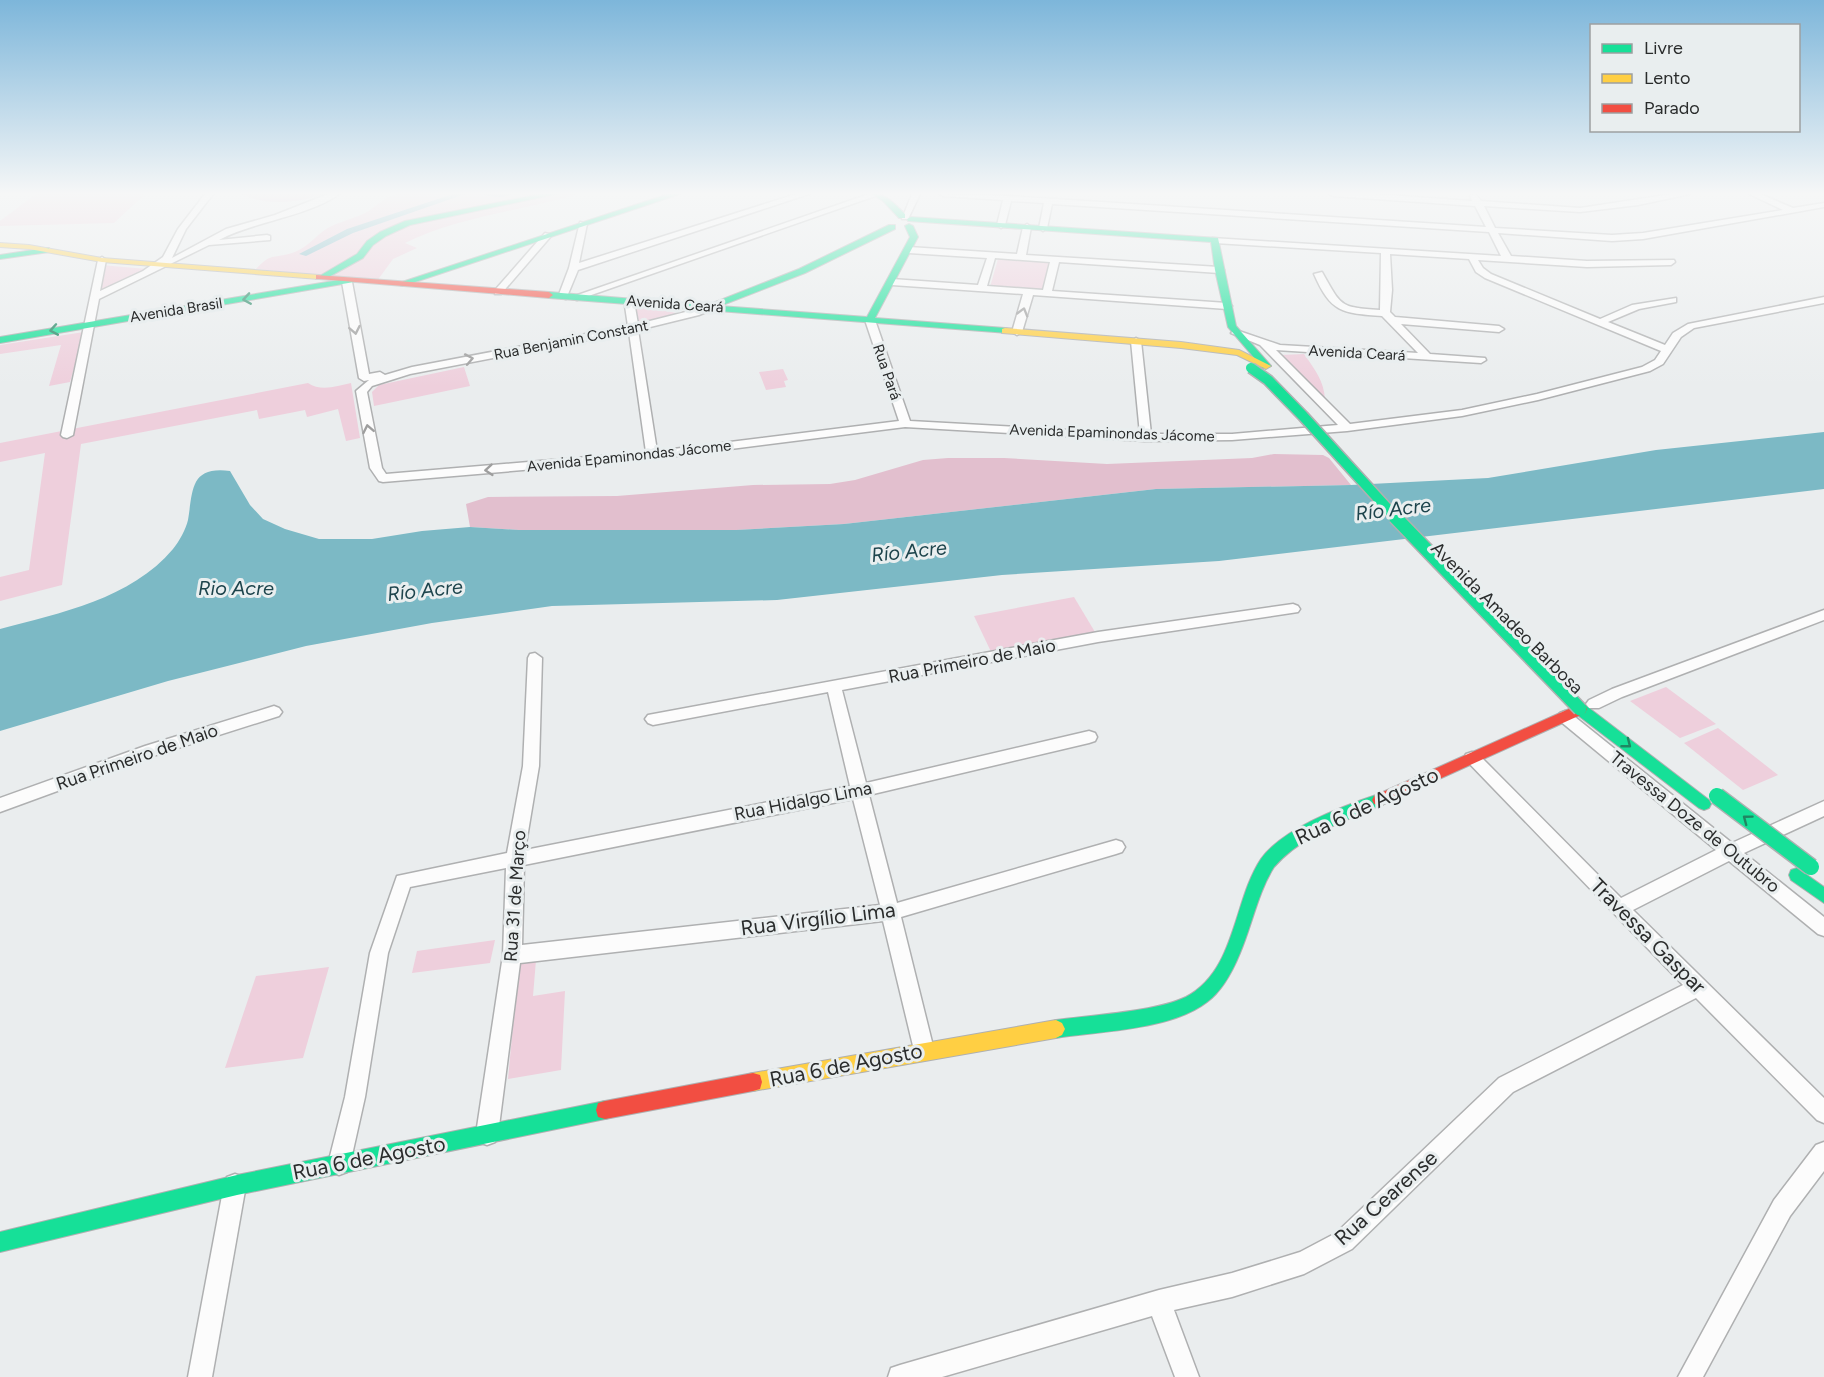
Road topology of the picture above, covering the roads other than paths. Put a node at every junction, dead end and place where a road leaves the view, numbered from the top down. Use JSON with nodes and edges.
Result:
{"nodes":[{"id":1,"x":92,"y":258,"type":"edge"},
{"id":2,"x":167,"y":258,"type":"edge"},
{"id":3,"x":176,"y":258,"type":"edge"},
{"id":4,"x":356,"y":258,"type":"edge"},
{"id":5,"x":368,"y":258,"type":"edge"},
{"id":6,"x":478,"y":258,"type":"edge"},
{"id":7,"x":528,"y":258,"type":"edge"},
{"id":8,"x":576,"y":258,"type":"edge"},
{"id":9,"x":604,"y":258,"type":"edge"},
{"id":10,"x":686,"y":258,"type":"edge"},
{"id":11,"x":832,"y":258,"type":"edge"},
{"id":12,"x":905,"y":258,"type":"edge"},
{"id":13,"x":991,"y":258,"type":"edge"},
{"id":14,"x":1047,"y":258,"type":"edge"},
{"id":15,"x":1217,"y":258,"type":"edge"},
{"id":16,"x":1385,"y":258,"type":"edge"},
{"id":17,"x":1473,"y":258,"type":"edge"},
{"id":18,"x":1487,"y":258,"type":"edge"},
{"id":19,"x":1055,"y":259,"type":"junction"},
{"id":20,"x":102,"y":260,"type":"junction"},
{"id":21,"x":1508,"y":260,"type":"joint"},
{"id":22,"x":1671,"y":262,"type":"dead end"},
{"id":23,"x":163,"y":264,"type":"junction"},
{"id":24,"x":574,"y":268,"type":"junction"},
{"id":25,"x":1219,"y":270,"type":"junction"},
{"id":26,"x":278,"y":273,"type":"junction"},
{"id":27,"x":1319,"y":274,"type":"dead end"},
{"id":28,"x":322,"y":277,"type":"junction"},
{"id":29,"x":345,"y":281,"type":"junction"},
{"id":30,"x":892,"y":282,"type":"junction"},
{"id":31,"x":400,"y":284,"type":"junction"},
{"id":32,"x":982,"y":288,"type":"junction"},
{"id":33,"x":304,"y":289,"type":"junction"},
{"id":34,"x":1029,"y":291,"type":"junction"},
{"id":35,"x":498,"y":292,"type":"junction"},
{"id":36,"x":1047,"y":292,"type":"junction"},
{"id":37,"x":94,"y":297,"type":"junction"},
{"id":38,"x":569,"y":297,"type":"junction"},
{"id":39,"x":1673,"y":300,"type":"dead end"},
{"id":40,"x":1824,"y":300,"type":"edge"},
{"id":41,"x":637,"y":301,"type":"junction"},
{"id":42,"x":676,"y":304,"type":"junction"},
{"id":43,"x":1227,"y":306,"type":"junction"},
{"id":44,"x":710,"y":307,"type":"junction"},
{"id":45,"x":1388,"y":317,"type":"junction"},
{"id":46,"x":672,"y":319,"type":"junction"},
{"id":47,"x":870,"y":320,"type":"junction"},
{"id":48,"x":1601,"y":322,"type":"junction"},
{"id":49,"x":89,"y":324,"type":"junction"},
{"id":50,"x":634,"y":328,"type":"junction"},
{"id":51,"x":1499,"y":329,"type":"dead end"},
{"id":52,"x":1017,"y":332,"type":"junction"},
{"id":53,"x":1236,"y":333,"type":"junction"},
{"id":54,"x":0,"y":340,"type":"edge"},
{"id":55,"x":1136,"y":341,"type":"junction"},
{"id":56,"x":1263,"y":343,"type":"junction"},
{"id":57,"x":1194,"y":346,"type":"junction"},
{"id":58,"x":1667,"y":350,"type":"junction"},
{"id":59,"x":1426,"y":356,"type":"junction"},
{"id":60,"x":1481,"y":360,"type":"dead end"},
{"id":61,"x":1266,"y":366,"type":"junction"},
{"id":62,"x":364,"y":382,"type":"junction"},
{"id":63,"x":905,"y":424,"type":"junction"},
{"id":64,"x":1347,"y":429,"type":"junction"},
{"id":65,"x":67,"y":435,"type":"dead end"},
{"id":66,"x":1146,"y":438,"type":"junction"},
{"id":67,"x":652,"y":455,"type":"junction"},
{"id":68,"x":1293,"y":609,"type":"dead end"},
{"id":69,"x":1824,"y":615,"type":"edge"},
{"id":70,"x":535,"y":658,"type":"dead end"},
{"id":71,"x":834,"y":687,"type":"junction"},
{"id":72,"x":1580,"y":710,"type":"junction"},
{"id":73,"x":274,"y":712,"type":"dead end"},
{"id":74,"x":653,"y":719,"type":"dead end"},
{"id":75,"x":1089,"y":737,"type":"dead end"},
{"id":76,"x":1472,"y":758,"type":"junction"},
{"id":77,"x":858,"y":791,"type":"junction"},
{"id":78,"x":0,"y":805,"type":"edge"},
{"id":79,"x":1708,"y":808,"type":"dead end"},
{"id":80,"x":1824,"y":808,"type":"edge"},
{"id":81,"x":1741,"y":832,"type":"dead end"},
{"id":82,"x":1116,"y":847,"type":"dead end"},
{"id":83,"x":1731,"y":851,"type":"junction"},
{"id":84,"x":1769,"y":854,"type":"dead end"},
{"id":85,"x":515,"y":857,"type":"junction"},
{"id":86,"x":1792,"y":871,"type":"dead end"},
{"id":87,"x":1824,"y":878,"type":"edge"},
{"id":88,"x":1824,"y":896,"type":"edge"},
{"id":89,"x":1619,"y":909,"type":"junction"},
{"id":90,"x":892,"y":912,"type":"junction"},
{"id":91,"x":1824,"y":928,"type":"edge"},
{"id":92,"x":512,"y":955,"type":"junction"},
{"id":93,"x":1699,"y":987,"type":"junction"},
{"id":94,"x":924,"y":1050,"type":"junction"},
{"id":95,"x":1824,"y":1113,"type":"edge"},
{"id":96,"x":487,"y":1134,"type":"junction"},
{"id":97,"x":1824,"y":1153,"type":"edge"},
{"id":98,"x":339,"y":1164,"type":"junction"},
{"id":99,"x":235,"y":1185,"type":"junction"},
{"id":100,"x":0,"y":1242,"type":"edge"},
{"id":101,"x":1159,"y":1302,"type":"junction"},
{"id":102,"x":200,"y":1377,"type":"edge"},
{"id":103,"x":900,"y":1377,"type":"edge"},
{"id":104,"x":1187,"y":1377,"type":"edge"},
{"id":105,"x":1690,"y":1377,"type":"edge"}],
"edges":[{"from":1,"to":20,"type":"street","name":"Avenida Ceará"},
{"from":2,"to":23,"type":"street"},
{"from":3,"to":23,"type":"street"},
{"from":4,"to":28,"type":"street"},
{"from":5,"to":29,"type":"street"},
{"from":6,"to":31,"type":"street"},
{"from":7,"to":35,"type":"street"},
{"from":8,"to":24,"type":"street"},
{"from":9,"to":24,"type":"street"},
{"from":10,"to":38,"type":"street"},
{"from":11,"to":44,"type":"street","name":"Rua Benjamin Constant"},
{"from":12,"to":30,"type":"street"},
{"from":13,"to":32,"type":"street"},
{"from":14,"to":19,"type":"street"},
{"from":15,"to":25,"type":"street"},
{"from":16,"to":45,"type":"street"},
{"from":17,"to":48,"type":"street"},
{"from":18,"to":21,"type":"street"},
{"from":19,"to":25,"type":"street"},
{"from":19,"to":36,"type":"street"},
{"from":20,"to":23,"type":"street","name":"Avenida Ceará"},
{"from":20,"to":37,"type":"street"},
{"from":21,"to":22,"type":"street"},
{"from":23,"to":26,"type":"street","name":"Avenida Ceará"},
{"from":23,"to":37,"type":"street"},
{"from":24,"to":38,"type":"street"},
{"from":25,"to":43,"type":"street"},
{"from":26,"to":28,"type":"street","name":"Avenida Ceará"},
{"from":26,"to":33,"type":"street"},
{"from":27,"to":45,"type":"street"},
{"from":28,"to":29,"type":"street","name":"Avenida Ceará"},
{"from":29,"to":31,"type":"street","name":"Avenida Ceará"},
{"from":29,"to":33,"type":"street","name":"Avenida Brasil"},
{"from":29,"to":62,"type":"street","one_way":true},
{"from":30,"to":32,"type":"street"},
{"from":30,"to":47,"type":"street"},
{"from":31,"to":35,"type":"street","name":"Avenida Ceará"},
{"from":32,"to":34,"type":"street"},
{"from":33,"to":49,"type":"street","name":"Avenida Brasil","one_way":true},
{"from":34,"to":36,"type":"street"},
{"from":52,"to":34,"type":"street","one_way":true},
{"from":35,"to":38,"type":"street","name":"Avenida Ceará"},
{"from":36,"to":43,"type":"street"},
{"from":37,"to":49,"type":"street"},
{"from":38,"to":41,"type":"street","name":"Avenida Ceará"},
{"from":39,"to":48,"type":"street"},
{"from":40,"to":58,"type":"street","name":"Avenida Epaminondas Jácome"},
{"from":41,"to":42,"type":"street","name":"Avenida Ceará"},
{"from":41,"to":50,"type":"street"},
{"from":42,"to":44,"type":"street","name":"Avenida Ceará"},
{"from":42,"to":46,"type":"street"},
{"from":43,"to":53,"type":"street"},
{"from":44,"to":46,"type":"street","name":"Rua Benjamin Constant"},
{"from":44,"to":47,"type":"street","name":"Avenida Ceará"},
{"from":45,"to":51,"type":"street"},
{"from":45,"to":59,"type":"street"},
{"from":46,"to":50,"type":"street","name":"Rua Benjamin Constant"},
{"from":47,"to":52,"type":"street","name":"Avenida Ceará"},
{"from":47,"to":63,"type":"street","name":"Rua Pará"},
{"from":48,"to":58,"type":"street"},
{"from":49,"to":54,"type":"street","name":"Avenida Brasil","one_way":true},
{"from":49,"to":65,"type":"street"},
{"from":62,"to":50,"type":"street","name":"Rua Benjamin Constant","one_way":true},
{"from":50,"to":67,"type":"street"},
{"from":52,"to":55,"type":"street","name":"Avenida Ceará"},
{"from":53,"to":56,"type":"street","name":"Avenida Ceará"},
{"from":53,"to":61,"type":"street"},
{"from":55,"to":57,"type":"street","name":"Avenida Amadeo Barbosa"},
{"from":55,"to":66,"type":"street"},
{"from":56,"to":59,"type":"street","name":"Avenida Ceará"},
{"from":56,"to":64,"type":"street"},
{"from":57,"to":61,"type":"street","name":"Avenida Amadeo Barbosa"},
{"from":57,"to":72,"type":"street","name":"Avenida Amadeo Barbosa","bridge":true},
{"from":58,"to":64,"type":"street","name":"Avenida Epaminondas Jácome"},
{"from":59,"to":60,"type":"street","name":"Avenida Ceará"},
{"from":61,"to":72,"type":"street","name":"Avenida Amadeo Barbosa"},
{"from":67,"to":62,"type":"street","name":"Avenida Epaminondas Jácome","one_way":true},
{"from":63,"to":66,"type":"street","name":"Avenida Epaminondas Jácome"},
{"from":63,"to":67,"type":"street","name":"Avenida Epaminondas Jácome"},
{"from":64,"to":66,"type":"street","name":"Avenida Epaminondas Jácome"},
{"from":68,"to":71,"type":"street","name":"Rua Primeiro de Maio"},
{"from":69,"to":72,"type":"street","name":"Rua 6 de Agosto"},
{"from":70,"to":85,"type":"street","name":"Rua 31 de Março"},
{"from":71,"to":74,"type":"street","name":"Rua Primeiro de Maio"},
{"from":71,"to":77,"type":"street"},
{"from":72,"to":76,"type":"street","name":"Rua 6 de Agosto"},
{"from":72,"to":79,"type":"street","name":"Avenida Amadeo Barbosa","one_way":true},
{"from":72,"to":83,"type":"street","name":"Travessa Doze de Outubro"},
{"from":87,"to":72,"type":"street","name":"Avenida Amadeo Barbosa","one_way":true,"bridge":true},
{"from":73,"to":78,"type":"street","name":"Rua Primeiro de Maio"},
{"from":75,"to":77,"type":"street","name":"Rua Hidalgo Lima"},
{"from":76,"to":89,"type":"street","name":"Travessa Gaspar"},
{"from":76,"to":94,"type":"street","name":"Rua 6 de Agosto"},
{"from":77,"to":85,"type":"street","name":"Rua Hidalgo Lima"},
{"from":77,"to":90,"type":"street"},
{"from":80,"to":83,"type":"street"},
{"from":81,"to":84,"type":"street"},
{"from":82,"to":90,"type":"street","name":"Rua Virgílio Lima"},
{"from":83,"to":89,"type":"street"},
{"from":83,"to":91,"type":"street","name":"Travessa Doze de Outubro"},
{"from":85,"to":92,"type":"street","name":"Rua 31 de Março"},
{"from":85,"to":98,"type":"street","name":"Rua Hidalgo Lima"},
{"from":86,"to":88,"type":"street"},
{"from":89,"to":93,"type":"street","name":"Travessa Gaspar"},
{"from":90,"to":92,"type":"street","name":"Rua Virgílio Lima"},
{"from":90,"to":94,"type":"street"},
{"from":92,"to":96,"type":"street","name":"Rua 31 de Março"},
{"from":93,"to":95,"type":"street","name":"Travessa Gaspar"},
{"from":93,"to":101,"type":"street","name":"Rua Cearense"},
{"from":94,"to":96,"type":"street","name":"Rua 6 de Agosto"},
{"from":96,"to":98,"type":"street","name":"Rua 6 de Agosto"},
{"from":97,"to":105,"type":"street"},
{"from":98,"to":99,"type":"street","name":"Rua 6 de Agosto"},
{"from":99,"to":100,"type":"street","name":"Rua 6 de Agosto"},
{"from":99,"to":102,"type":"street"},
{"from":101,"to":103,"type":"street","name":"Rua Cearense"},
{"from":101,"to":104,"type":"street"}]}
